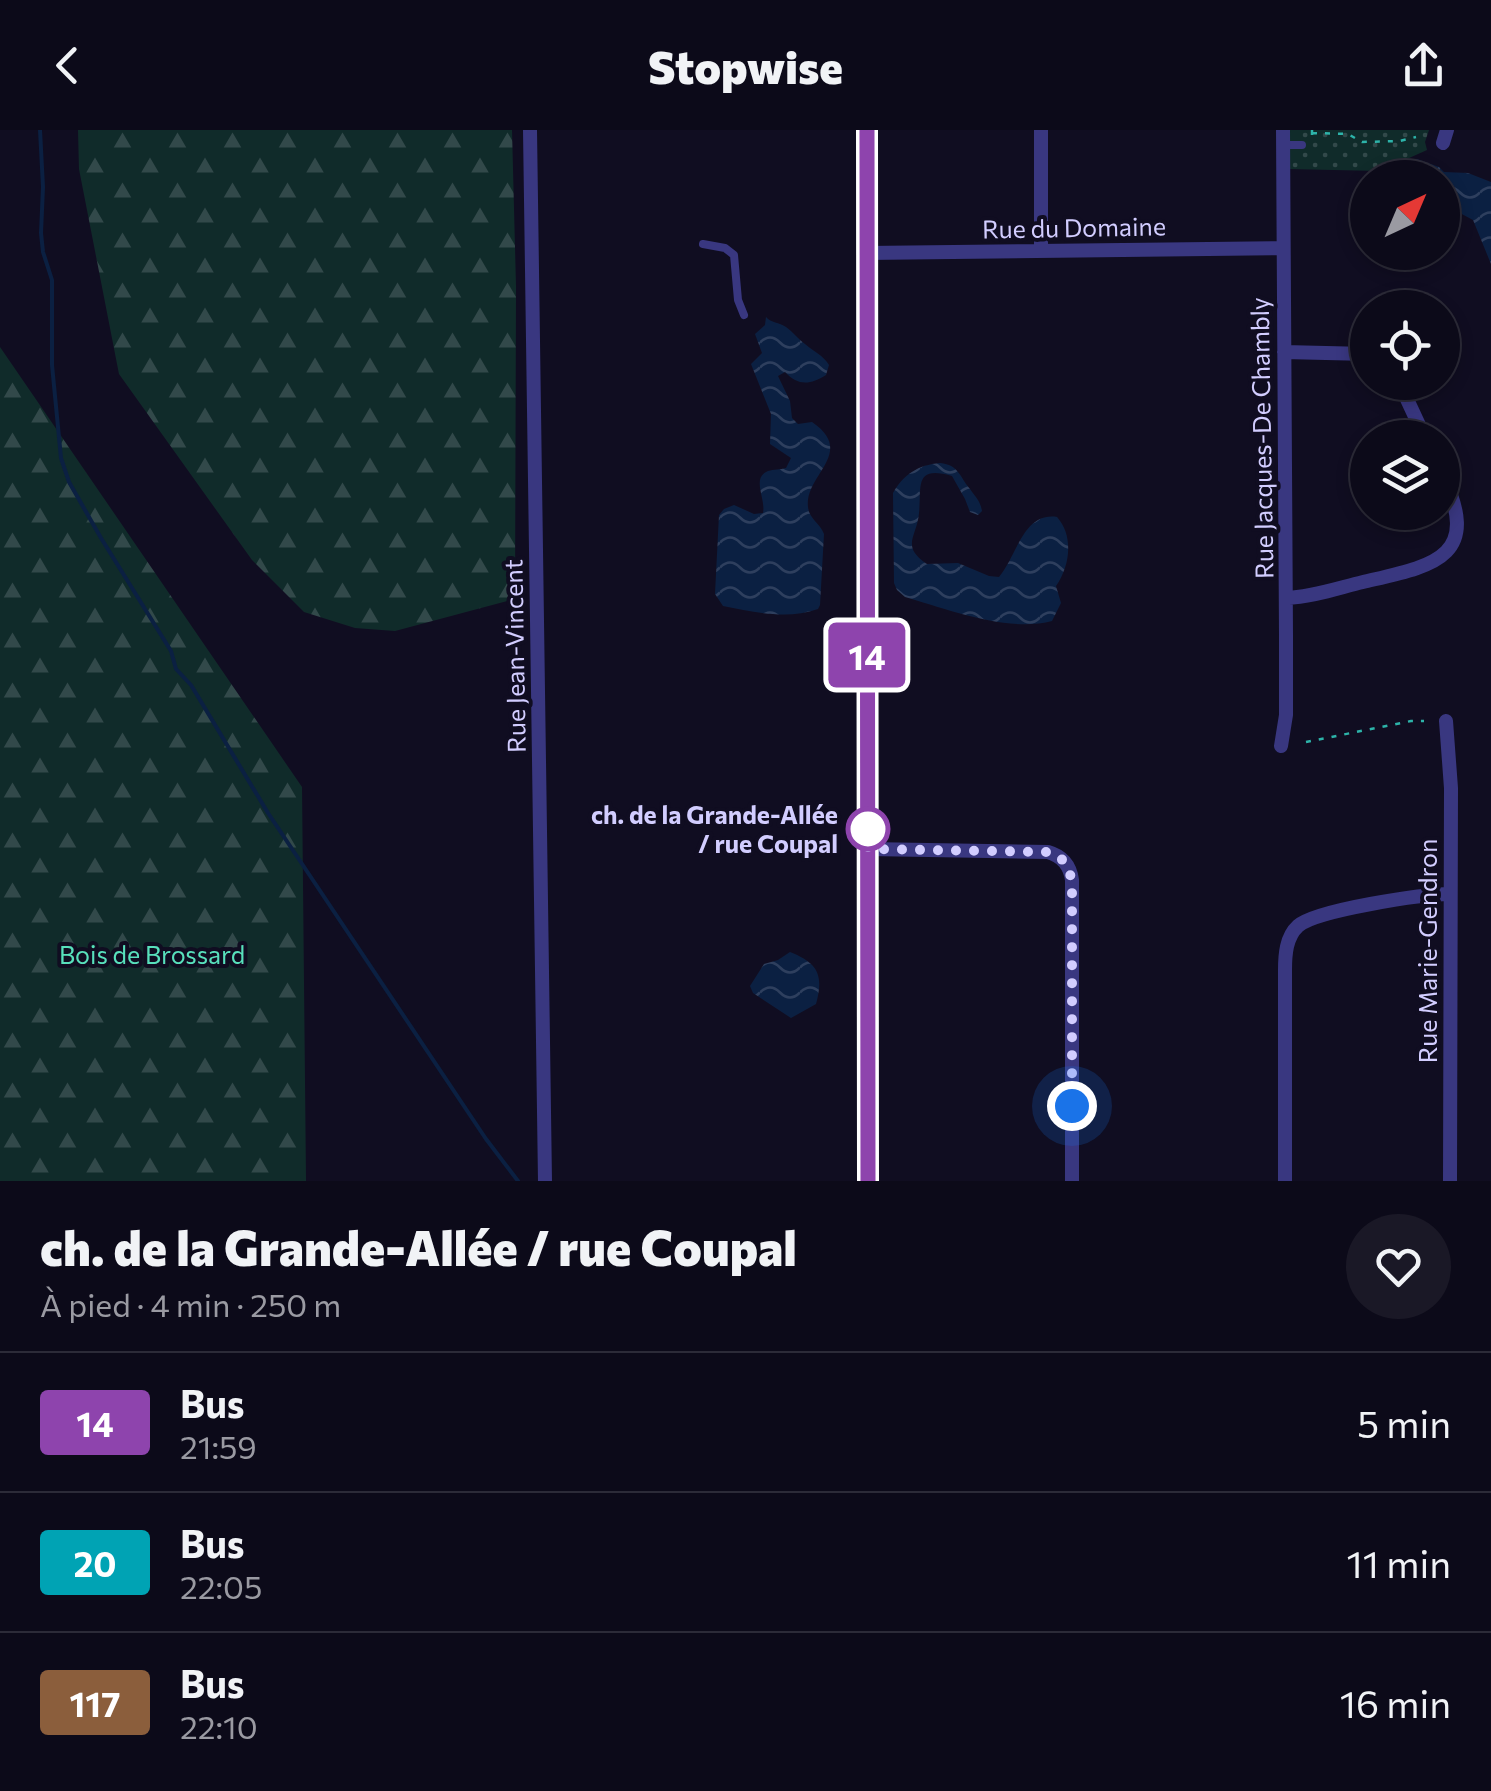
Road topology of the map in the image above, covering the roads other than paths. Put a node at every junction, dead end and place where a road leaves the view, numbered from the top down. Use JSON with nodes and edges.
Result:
{"nodes":[{"id":1,"x":530,"y":130,"type":"edge"},
{"id":2,"x":867,"y":130,"type":"edge"},
{"id":3,"x":1040,"y":130,"type":"edge"},
{"id":4,"x":1283,"y":138,"type":"edge"},
{"id":5,"x":1302,"y":145,"type":"dead end"},
{"id":6,"x":703,"y":244,"type":"dead end"},
{"id":7,"x":1283,"y":248,"type":"junction"},
{"id":8,"x":1041,"y":250,"type":"junction"},
{"id":9,"x":866,"y":253,"type":"junction"},
{"id":10,"x":744,"y":315,"type":"dead end"},
{"id":11,"x":1284,"y":352,"type":"junction"},
{"id":12,"x":1350,"y":354,"type":"edge"},
{"id":13,"x":1456,"y":530,"type":"edge"},
{"id":14,"x":1286,"y":598,"type":"junction"},
{"id":15,"x":1446,"y":721,"type":"dead end"},
{"id":16,"x":1281,"y":746,"type":"dead end"},
{"id":17,"x":868,"y":849,"type":"junction"},
{"id":18,"x":1450,"y":894,"type":"junction"},
{"id":19,"x":545,"y":1181,"type":"edge"},
{"id":20,"x":868,"y":1181,"type":"edge"},
{"id":21,"x":1072,"y":1181,"type":"edge"},
{"id":22,"x":1285,"y":1181,"type":"edge"},
{"id":23,"x":1450,"y":1181,"type":"edge"}],
"edges":[{"from":1,"to":19,"type":"street","name":"Rue Jean-Vincent"},
{"from":2,"to":9,"type":"street"},
{"from":3,"to":8,"type":"street"},
{"from":4,"to":5,"type":"lane"},
{"from":4,"to":7,"type":"street","name":"Rue Jacques-De Chambly"},
{"from":6,"to":10,"type":"lane"},
{"from":7,"to":8,"type":"street","name":"Rue du Domaine"},
{"from":7,"to":11,"type":"street","name":"Rue Jacques-De Chambly"},
{"from":8,"to":9,"type":"street","name":"Rue du Domaine"},
{"from":9,"to":17,"type":"street"},
{"from":11,"to":12,"type":"street"},
{"from":11,"to":14,"type":"street","name":"Rue Jacques-De Chambly"},
{"from":13,"to":14,"type":"street"},
{"from":14,"to":16,"type":"street","name":"Rue Jacques-De Chambly"},
{"from":15,"to":18,"type":"street","name":"Rue Marie-Gendron"},
{"from":17,"to":20,"type":"street"},
{"from":17,"to":21,"type":"street"},
{"from":18,"to":22,"type":"street"},
{"from":18,"to":23,"type":"street","name":"Rue Marie-Gendron"}]}
